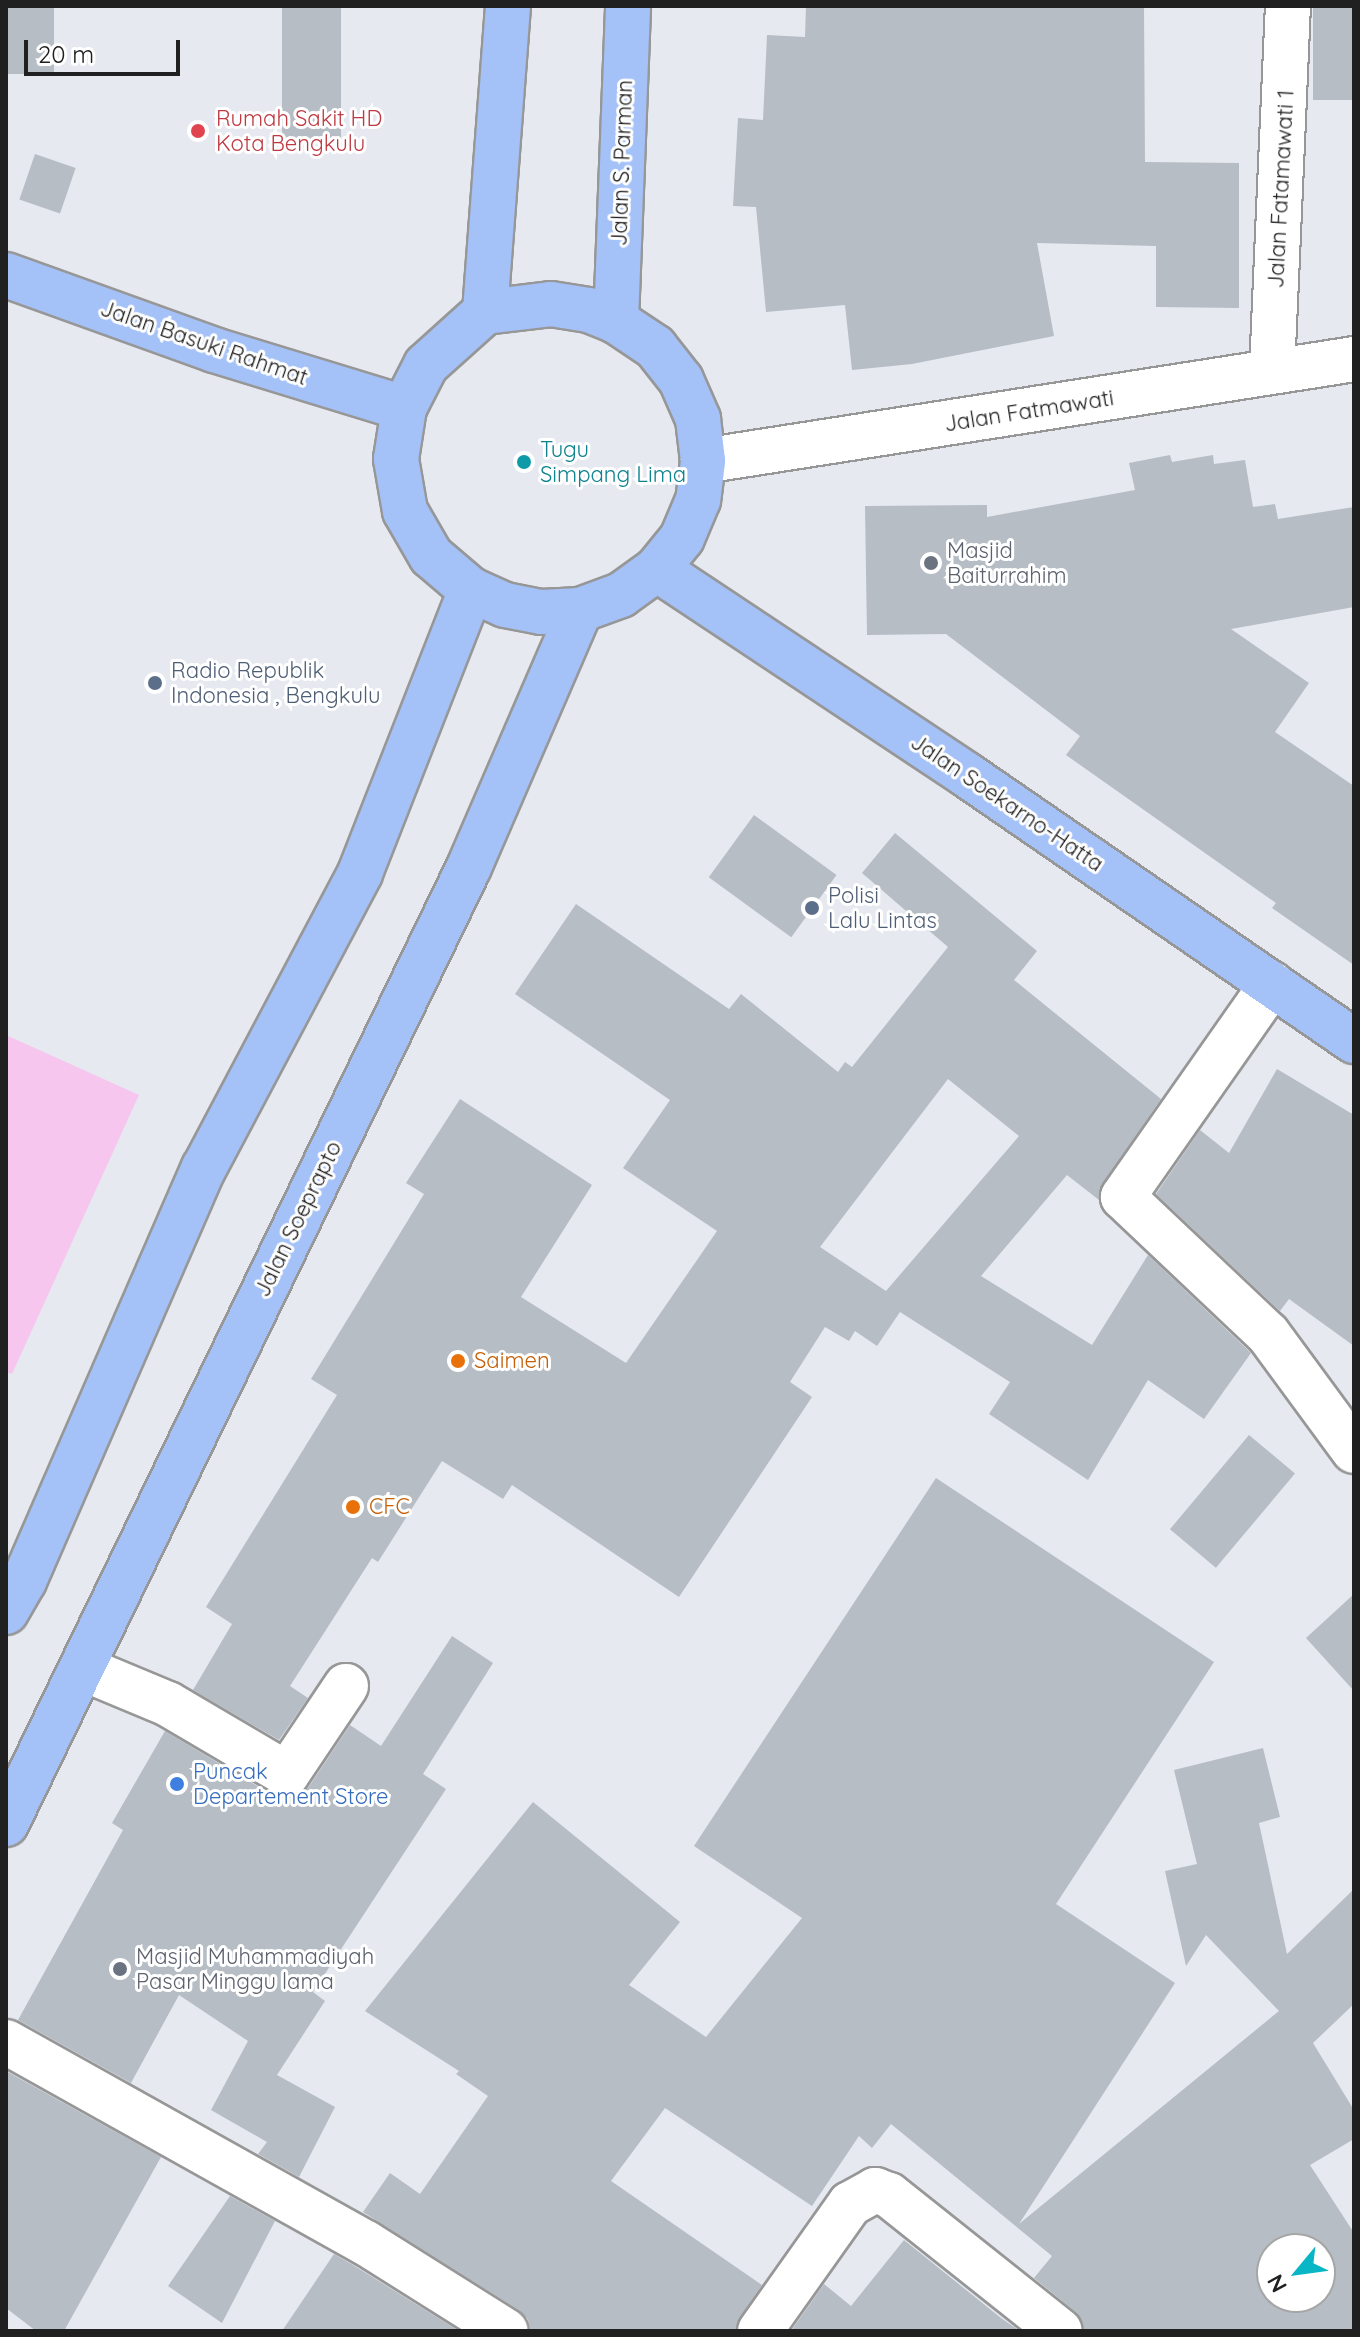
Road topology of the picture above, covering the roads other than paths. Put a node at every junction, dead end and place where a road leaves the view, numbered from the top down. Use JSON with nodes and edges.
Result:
{"nodes":[{"id":1,"x":508,"y":6,"type":"edge"},
{"id":2,"x":628,"y":6,"type":"edge"},
{"id":3,"x":1288,"y":6,"type":"edge"},
{"id":4,"x":6,"y":275,"type":"edge"},
{"id":5,"x":485,"y":312,"type":"junction"},
{"id":6,"x":616,"y":321,"type":"junction"},
{"id":7,"x":1354,"y":359,"type":"edge"},
{"id":8,"x":1272,"y":371,"type":"junction"},
{"id":9,"x":404,"y":408,"type":"junction"},
{"id":10,"x":703,"y":461,"type":"junction"},
{"id":11,"x":657,"y":569,"type":"junction"},
{"id":12,"x":471,"y":590,"type":"junction"},
{"id":13,"x":580,"y":610,"type":"junction"},
{"id":14,"x":1272,"y":984,"type":"junction"},
{"id":15,"x":1354,"y":1041,"type":"edge"},
{"id":16,"x":1354,"y":1451,"type":"edge"},
{"id":17,"x":6,"y":1612,"type":"edge"},
{"id":18,"x":84,"y":1669,"type":"junction"},
{"id":19,"x":346,"y":1686,"type":"dead end"},
{"id":20,"x":6,"y":1824,"type":"edge"},
{"id":21,"x":6,"y":2042,"type":"edge"},
{"id":22,"x":506,"y":2331,"type":"edge"},
{"id":23,"x":760,"y":2331,"type":"edge"},
{"id":24,"x":1060,"y":2331,"type":"edge"}],
"edges":[{"from":1,"to":5,"type":"main road"},
{"from":2,"to":6,"type":"main road","name":"Jalan S. Parman"},
{"from":3,"to":8,"type":"street","name":"Jalan Fatamawati 1"},
{"from":4,"to":9,"type":"main road","name":"Jalan Basuki Rahmat"},
{"from":5,"to":6,"type":"main road"},
{"from":5,"to":9,"type":"main road"},
{"from":6,"to":10,"type":"main road"},
{"from":7,"to":8,"type":"street","name":"Jalan Fatmawati"},
{"from":8,"to":10,"type":"street","name":"Jalan Fatmawati"},
{"from":9,"to":12,"type":"main road"},
{"from":10,"to":11,"type":"main road"},
{"from":11,"to":13,"type":"main road"},
{"from":11,"to":14,"type":"main road","name":"Jalan Soekarno-Hatta"},
{"from":12,"to":13,"type":"main road"},
{"from":12,"to":17,"type":"main road"},
{"from":13,"to":18,"type":"main road","name":"Jalan Soeprapto"},
{"from":14,"to":15,"type":"main road","name":"Jalan Soekarno-Hatta"},
{"from":14,"to":16,"type":"street"},
{"from":18,"to":19,"type":"street"},
{"from":18,"to":20,"type":"main road","name":"Jalan Soeprapto"},
{"from":21,"to":22,"type":"street"},
{"from":23,"to":24,"type":"street"}]}
